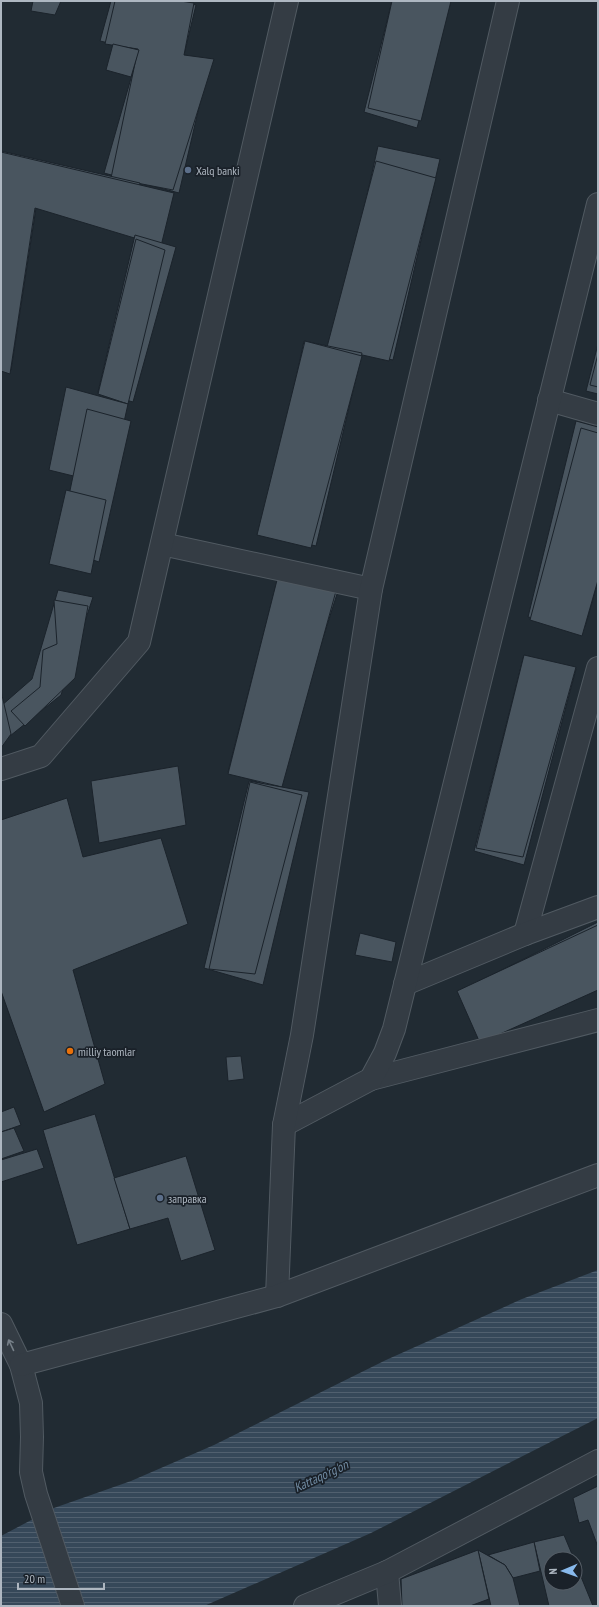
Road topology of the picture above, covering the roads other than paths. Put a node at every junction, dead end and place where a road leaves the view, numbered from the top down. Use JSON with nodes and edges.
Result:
{"nodes":[{"id":1,"x":287,"y":1,"type":"edge"},
{"id":2,"x":508,"y":1,"type":"edge"},
{"id":3,"x":598,"y":204,"type":"edge"},
{"id":4,"x":549,"y":400,"type":"junction"},
{"id":5,"x":598,"y":414,"type":"edge"},
{"id":6,"x":162,"y":544,"type":"junction"},
{"id":7,"x":371,"y":589,"type":"junction"},
{"id":8,"x":598,"y":668,"type":"edge"},
{"id":9,"x":1,"y":769,"type":"edge"},
{"id":10,"x":598,"y":907,"type":"edge"},
{"id":11,"x":525,"y":934,"type":"junction"},
{"id":12,"x":405,"y":984,"type":"junction"},
{"id":13,"x":598,"y":1020,"type":"edge"},
{"id":14,"x":371,"y":1079,"type":"junction"},
{"id":15,"x":284,"y":1125,"type":"junction"},
{"id":16,"x":598,"y":1175,"type":"edge"},
{"id":17,"x":277,"y":1296,"type":"junction"},
{"id":18,"x":1,"y":1324,"type":"edge"},
{"id":19,"x":21,"y":1366,"type":"junction"},
{"id":20,"x":598,"y":1461,"type":"edge"},
{"id":21,"x":387,"y":1572,"type":"junction"},
{"id":22,"x":72,"y":1606,"type":"edge"},
{"id":23,"x":305,"y":1606,"type":"edge"},
{"id":24,"x":390,"y":1606,"type":"edge"}],
"edges":[{"from":1,"to":6,"type":"street"},
{"from":2,"to":7,"type":"street"},
{"from":3,"to":4,"type":"street"},
{"from":4,"to":5,"type":"street"},
{"from":4,"to":12,"type":"street"},
{"from":6,"to":7,"type":"street"},
{"from":6,"to":9,"type":"street"},
{"from":7,"to":15,"type":"street"},
{"from":8,"to":11,"type":"street"},
{"from":10,"to":11,"type":"street"},
{"from":11,"to":12,"type":"street"},
{"from":12,"to":14,"type":"street"},
{"from":13,"to":14,"type":"street"},
{"from":14,"to":15,"type":"street"},
{"from":15,"to":17,"type":"street"},
{"from":16,"to":17,"type":"street"},
{"from":17,"to":19,"type":"street"},
{"from":19,"to":18,"type":"street","one_way":true},
{"from":19,"to":22,"type":"street"},
{"from":20,"to":21,"type":"street"},
{"from":21,"to":23,"type":"street"},
{"from":21,"to":24,"type":"street"}]}
